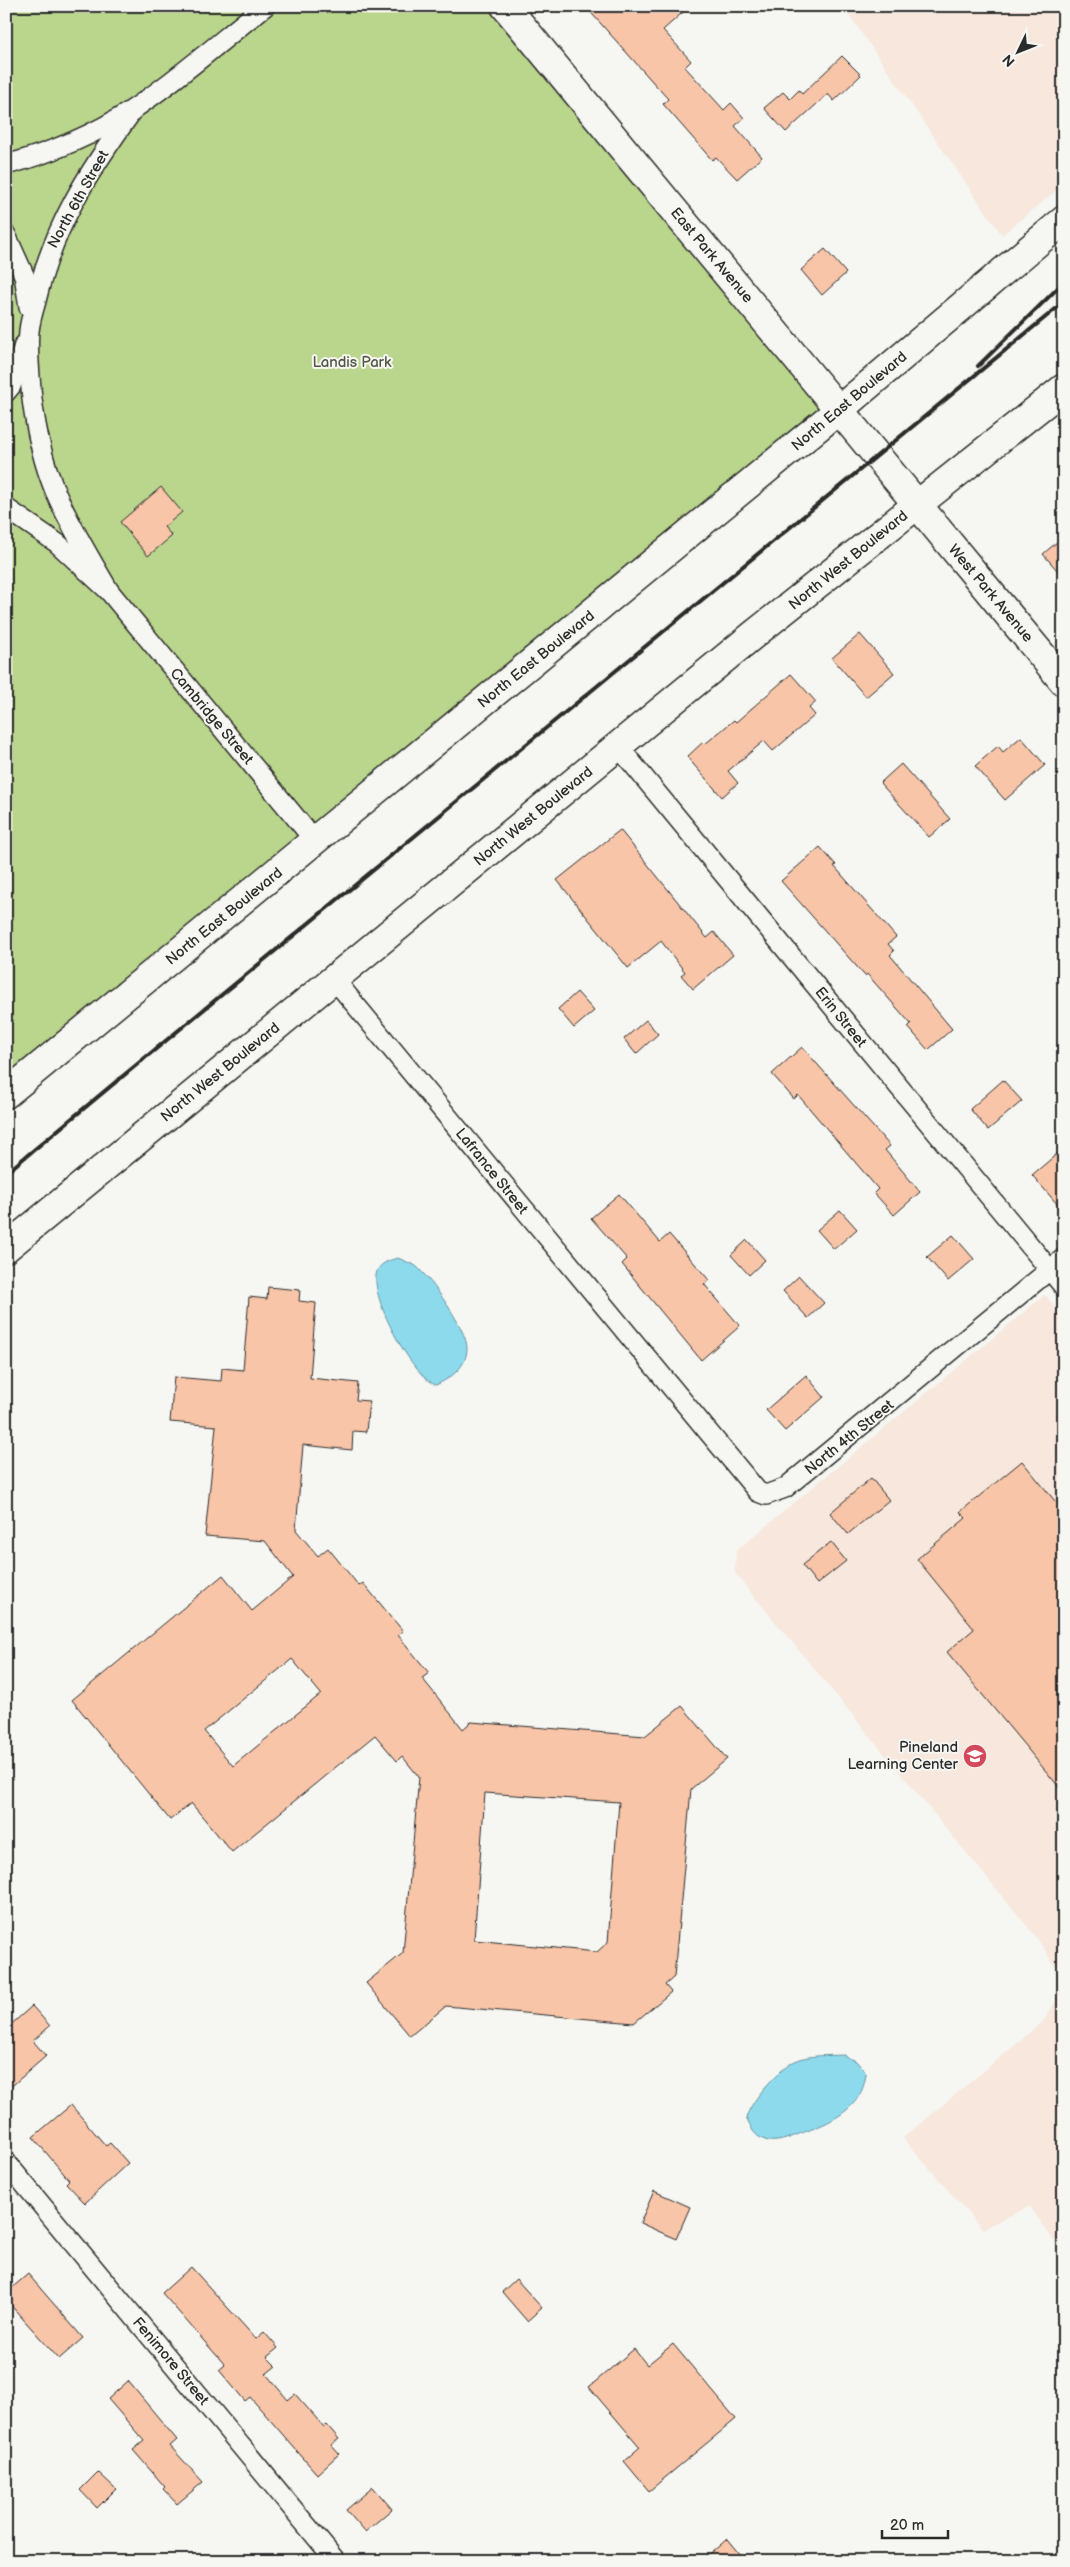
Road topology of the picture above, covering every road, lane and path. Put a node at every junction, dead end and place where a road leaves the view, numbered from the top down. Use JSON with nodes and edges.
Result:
{"nodes":[{"id":1,"x":264,"y":6,"type":"edge"},
{"id":2,"x":505,"y":6,"type":"edge"},
{"id":3,"x":133,"y":110,"type":"junction"},
{"id":4,"x":6,"y":165,"type":"edge"},
{"id":5,"x":1064,"y":220,"type":"edge"},
{"id":6,"x":6,"y":235,"type":"edge"},
{"id":7,"x":29,"y":328,"type":"junction"},
{"id":8,"x":1064,"y":388,"type":"edge"},
{"id":9,"x":6,"y":392,"type":"edge"},
{"id":10,"x":840,"y":409,"type":"junction"},
{"id":11,"x":918,"y":504,"type":"junction"},
{"id":12,"x":6,"y":508,"type":"edge"},
{"id":13,"x":109,"y":591,"type":"junction"},
{"id":14,"x":1064,"y":682,"type":"edge"},
{"id":15,"x":618,"y":746,"type":"junction"},
{"id":16,"x":315,"y":841,"type":"junction"},
{"id":17,"x":334,"y":979,"type":"junction"},
{"id":18,"x":6,"y":1094,"type":"edge"},
{"id":19,"x":6,"y":1248,"type":"edge"},
{"id":20,"x":1057,"y":1264,"type":"edge"},
{"id":21,"x":1064,"y":1287,"type":"edge"},
{"id":22,"x":650,"y":1363,"type":"joint"},
{"id":23,"x":6,"y":2162,"type":"edge"},
{"id":24,"x":336,"y":2561,"type":"edge"}],
"edges":[{"from":1,"to":3,"type":"street","name":"North 6th Street"},
{"from":2,"to":10,"type":"main road","name":"East Park Avenue"},
{"from":3,"to":4,"type":"street","name":"North 6th Street"},
{"from":3,"to":7,"type":"street","name":"North 6th Street"},
{"from":5,"to":10,"type":"main road","name":"North East Boulevard"},
{"from":6,"to":7,"type":"street","name":"Cambridge Street"},
{"from":7,"to":9,"type":"street","name":"North 6th Street"},
{"from":7,"to":13,"type":"street","name":"Cambridge Street"},
{"from":8,"to":11,"type":"main road","name":"North West Boulevard"},
{"from":10,"to":11,"type":"main road","name":"East Park Avenue"},
{"from":10,"to":16,"type":"main road","name":"North East Boulevard"},
{"from":11,"to":14,"type":"main road","name":"West Park Avenue"},
{"from":11,"to":15,"type":"main road","name":"North West Boulevard"},
{"from":12,"to":13,"type":"street","name":"Cambridge Street"},
{"from":13,"to":16,"type":"street","name":"Cambridge Street"},
{"from":15,"to":17,"type":"main road","name":"North West Boulevard"},
{"from":15,"to":20,"type":"street","name":"Erin Street"},
{"from":16,"to":18,"type":"main road","name":"North East Boulevard"},
{"from":17,"to":19,"type":"main road","name":"North West Boulevard"},
{"from":17,"to":22,"type":"street","name":"Lafrance Street"},
{"from":20,"to":21,"type":"street","name":"Erin Street"},
{"from":20,"to":22,"type":"street","name":"North 4th Street"},
{"from":23,"to":24,"type":"street","name":"Fenimore Street"}]}
